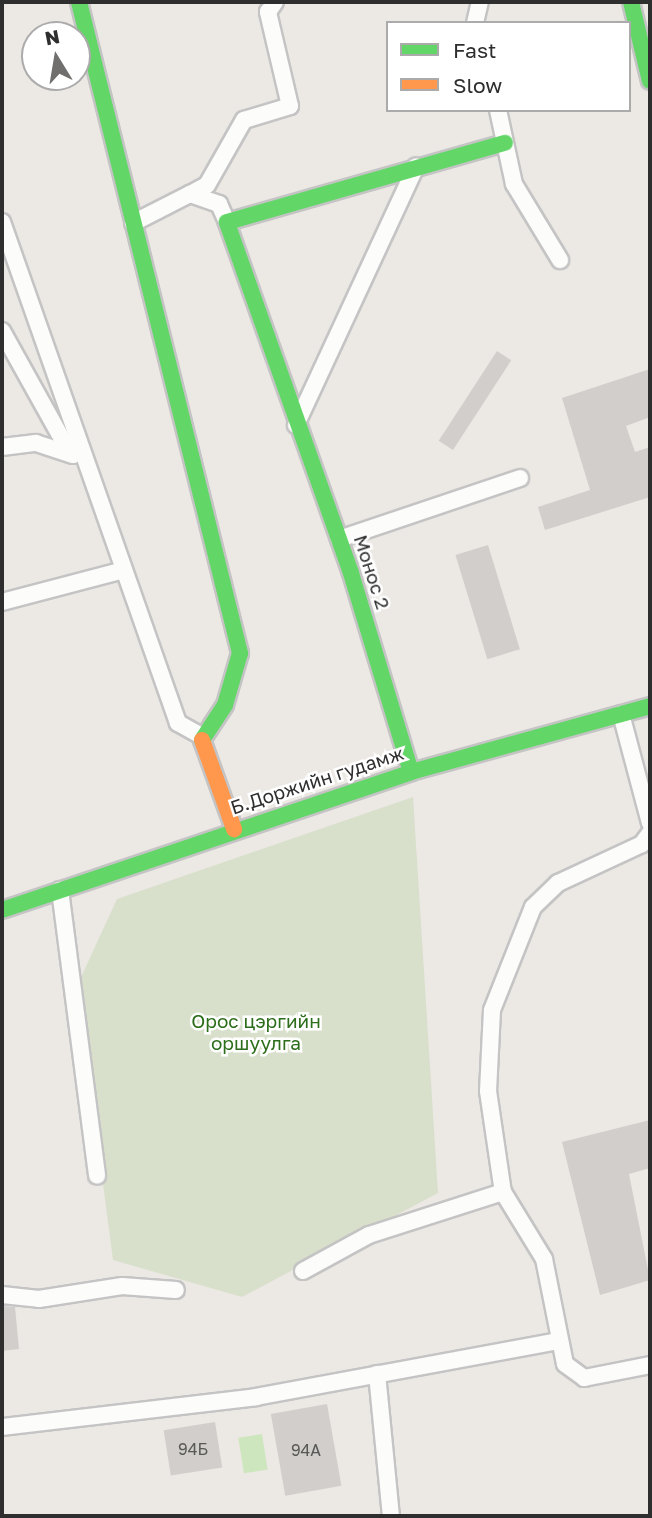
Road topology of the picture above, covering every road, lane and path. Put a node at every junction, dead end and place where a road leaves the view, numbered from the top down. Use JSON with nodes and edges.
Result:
{"nodes":[{"id":1,"x":79,"y":2,"type":"edge"},
{"id":2,"x":275,"y":2,"type":"edge"},
{"id":3,"x":480,"y":2,"type":"edge"},
{"id":4,"x":631,"y":2,"type":"edge"},
{"id":5,"x":475,"y":21,"type":"edge"},
{"id":6,"x":650,"y":81,"type":"edge"},
{"id":7,"x":498,"y":112,"type":"edge"},
{"id":8,"x":505,"y":143,"type":"junction"},
{"id":9,"x":416,"y":167,"type":"junction"},
{"id":10,"x":190,"y":194,"type":"junction"},
{"id":11,"x":2,"y":222,"type":"edge"},
{"id":12,"x":228,"y":222,"type":"junction"},
{"id":13,"x":133,"y":223,"type":"junction"},
{"id":14,"x":560,"y":260,"type":"dead end"},
{"id":15,"x":2,"y":331,"type":"edge"},
{"id":16,"x":296,"y":426,"type":"junction"},
{"id":17,"x":2,"y":447,"type":"edge"},
{"id":18,"x":69,"y":453,"type":"junction"},
{"id":19,"x":85,"y":461,"type":"junction"},
{"id":20,"x":520,"y":478,"type":"dead end"},
{"id":21,"x":339,"y":539,"type":"junction"},
{"id":22,"x":124,"y":570,"type":"junction"},
{"id":23,"x":2,"y":601,"type":"edge"},
{"id":24,"x":650,"y":706,"type":"edge"},
{"id":25,"x":621,"y":714,"type":"junction"},
{"id":26,"x":200,"y":736,"type":"junction"},
{"id":27,"x":411,"y":772,"type":"junction"},
{"id":28,"x":650,"y":824,"type":"edge"},
{"id":29,"x":234,"y":829,"type":"junction"},
{"id":30,"x":650,"y":833,"type":"edge"},
{"id":31,"x":61,"y":891,"type":"junction"},
{"id":32,"x":2,"y":910,"type":"edge"},
{"id":33,"x":97,"y":1176,"type":"dead end"},
{"id":34,"x":503,"y":1192,"type":"junction"},
{"id":35,"x":303,"y":1271,"type":"dead end"},
{"id":36,"x":176,"y":1290,"type":"dead end"},
{"id":37,"x":2,"y":1295,"type":"edge"},
{"id":38,"x":558,"y":1342,"type":"junction"},
{"id":39,"x":650,"y":1365,"type":"edge"},
{"id":40,"x":377,"y":1374,"type":"junction"},
{"id":41,"x":2,"y":1427,"type":"edge"},
{"id":42,"x":391,"y":1516,"type":"edge"}],
"edges":[{"from":1,"to":13,"type":"street"},
{"from":2,"to":10,"type":"street"},
{"from":3,"to":5,"type":"street"},
{"from":4,"to":6,"type":"street"},
{"from":7,"to":8,"type":"street"},
{"from":8,"to":9,"type":"street"},
{"from":8,"to":14,"type":"street"},
{"from":9,"to":12,"type":"street"},
{"from":9,"to":16,"type":"street"},
{"from":10,"to":12,"type":"street"},
{"from":10,"to":13,"type":"street"},
{"from":11,"to":19,"type":"street"},
{"from":12,"to":16,"type":"street","name":"Монос 2"},
{"from":13,"to":26,"type":"street"},
{"from":15,"to":18,"type":"street"},
{"from":16,"to":21,"type":"street","name":"Монос 2"},
{"from":17,"to":18,"type":"street"},
{"from":18,"to":19,"type":"street"},
{"from":19,"to":22,"type":"street"},
{"from":20,"to":21,"type":"street"},
{"from":21,"to":27,"type":"street","name":"Монос 2"},
{"from":22,"to":23,"type":"street"},
{"from":22,"to":26,"type":"street"},
{"from":24,"to":25,"type":"street","name":"Б.Доржийн гудамж"},
{"from":25,"to":27,"type":"street","name":"Б.Доржийн гудамж"},
{"from":25,"to":28,"type":"street"},
{"from":26,"to":29,"type":"street"},
{"from":27,"to":29,"type":"street","name":"Б.Доржийн гудамж"},
{"from":29,"to":31,"type":"street","name":"Б.Доржийн гудамж"},
{"from":30,"to":34,"type":"street"},
{"from":31,"to":32,"type":"street","name":"Б.Доржийн гудамж"},
{"from":31,"to":33,"type":"street"},
{"from":34,"to":35,"type":"street"},
{"from":34,"to":38,"type":"street"},
{"from":36,"to":37,"type":"street"},
{"from":38,"to":39,"type":"street"},
{"from":38,"to":40,"type":"street"},
{"from":40,"to":41,"type":"street"},
{"from":40,"to":42,"type":"street"}]}
